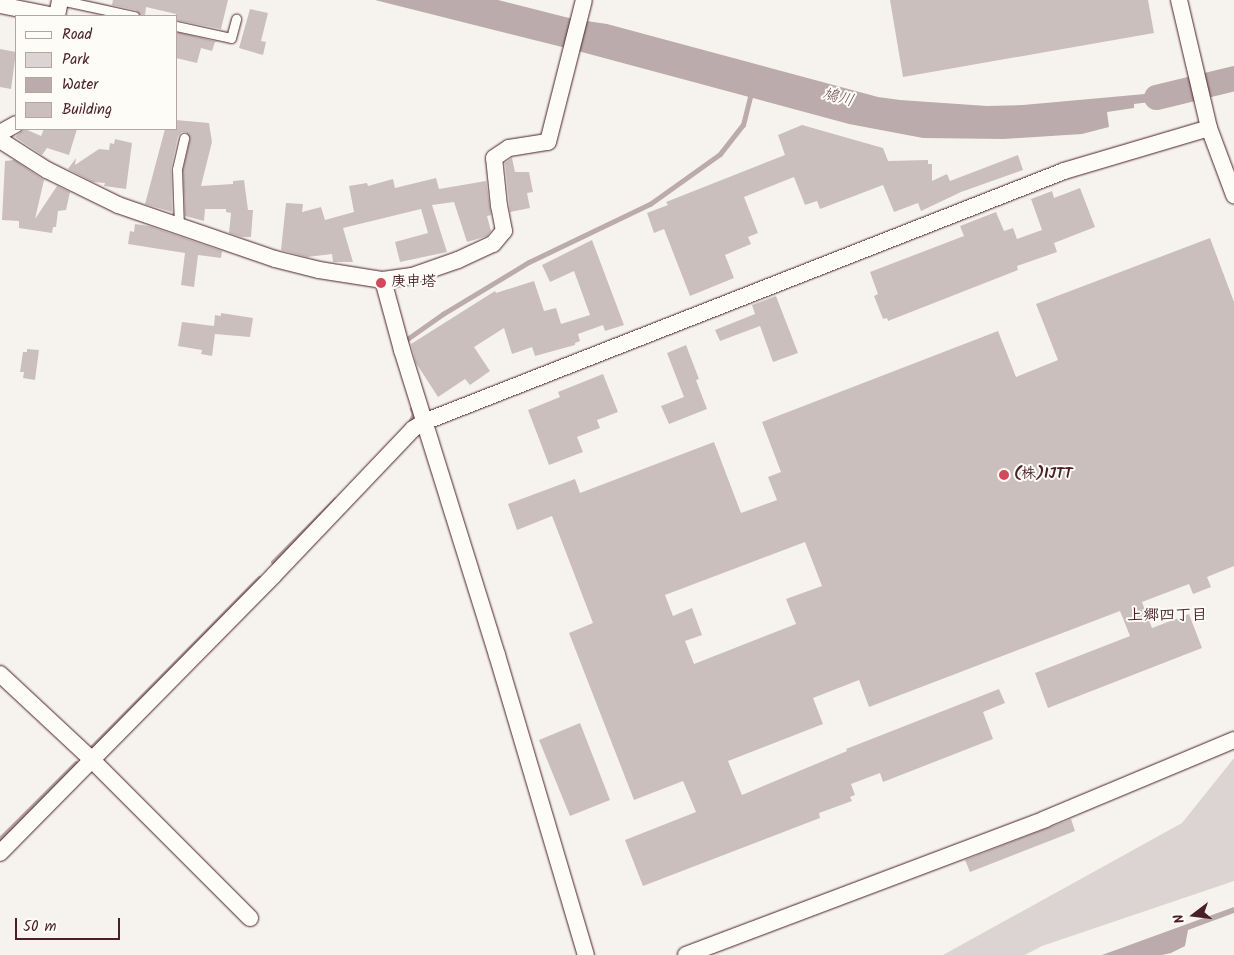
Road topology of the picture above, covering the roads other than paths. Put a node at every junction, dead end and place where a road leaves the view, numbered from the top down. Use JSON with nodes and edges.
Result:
{"nodes":[{"id":1,"x":60,"y":0,"type":"edge"},
{"id":2,"x":1180,"y":0,"type":"edge"},
{"id":3,"x":0,"y":5,"type":"edge"},
{"id":4,"x":582,"y":8,"type":"edge"},
{"id":5,"x":51,"y":15,"type":"edge"},
{"id":6,"x":56,"y":15,"type":"edge"},
{"id":7,"x":129,"y":15,"type":"edge"},
{"id":8,"x":236,"y":19,"type":"dead end"},
{"id":9,"x":178,"y":26,"type":"edge"},
{"id":10,"x":15,"y":125,"type":"edge"},
{"id":11,"x":1209,"y":128,"type":"junction"},
{"id":12,"x":0,"y":134,"type":"edge"},
{"id":13,"x":184,"y":138,"type":"dead end"},
{"id":14,"x":0,"y":140,"type":"edge"},
{"id":15,"x":0,"y":148,"type":"edge"},
{"id":16,"x":1234,"y":196,"type":"edge"},
{"id":17,"x":179,"y":228,"type":"junction"},
{"id":18,"x":383,"y":280,"type":"junction"},
{"id":19,"x":424,"y":422,"type":"junction"},
{"id":20,"x":0,"y":674,"type":"edge"},
{"id":21,"x":1234,"y":740,"type":"edge"},
{"id":22,"x":91,"y":759,"type":"junction"},
{"id":23,"x":0,"y":853,"type":"edge"},
{"id":24,"x":250,"y":918,"type":"dead end"},
{"id":25,"x":586,"y":955,"type":"edge"},
{"id":26,"x":686,"y":955,"type":"edge"}],
"edges":[{"from":1,"to":6,"type":"street"},
{"from":1,"to":7,"type":"lane"},
{"from":2,"to":11,"type":"street"},
{"from":3,"to":5,"type":"street"},
{"from":4,"to":18,"type":"street"},
{"from":8,"to":9,"type":"lane"},
{"from":10,"to":12,"type":"street"},
{"from":11,"to":16,"type":"street"},
{"from":11,"to":19,"type":"street"},
{"from":13,"to":17,"type":"lane"},
{"from":14,"to":15,"type":"street"},
{"from":14,"to":17,"type":"street"},
{"from":17,"to":18,"type":"street"},
{"from":18,"to":19,"type":"street"},
{"from":19,"to":22,"type":"street"},
{"from":19,"to":25,"type":"street"},
{"from":20,"to":22,"type":"street"},
{"from":21,"to":26,"type":"street"},
{"from":22,"to":23,"type":"street"},
{"from":22,"to":24,"type":"street"}]}
